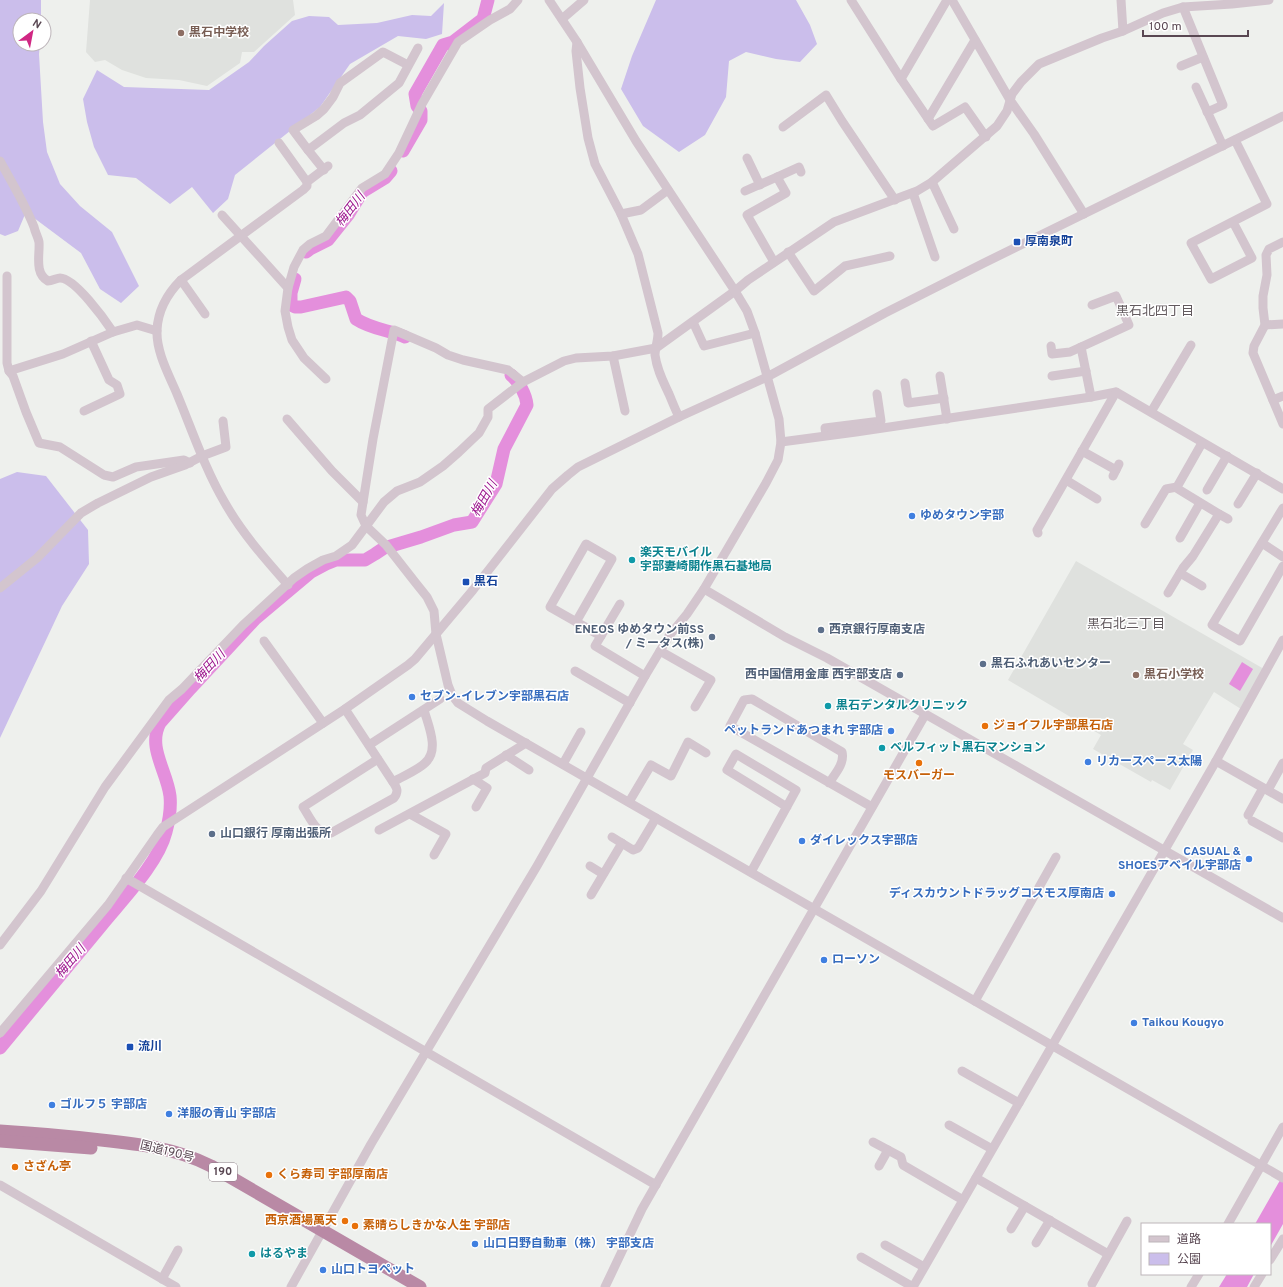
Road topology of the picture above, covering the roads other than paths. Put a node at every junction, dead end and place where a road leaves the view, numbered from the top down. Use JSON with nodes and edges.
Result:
{"nodes":[{"id":1,"x":518,"y":0,"type":"edge"},
{"id":2,"x":549,"y":0,"type":"edge"},
{"id":3,"x":851,"y":0,"type":"edge"},
{"id":4,"x":947,"y":0,"type":"edge"},
{"id":5,"x":952,"y":0,"type":"edge"},
{"id":6,"x":1122,"y":0,"type":"edge"},
{"id":7,"x":1269,"y":0,"type":"edge"},
{"id":8,"x":582,"y":1,"type":"edge"},
{"id":9,"x":1183,"y":7,"type":"junction"},
{"id":10,"x":562,"y":19,"type":"junction"},
{"id":11,"x":1123,"y":31,"type":"junction"},
{"id":12,"x":974,"y":40,"type":"junction"},
{"id":13,"x":577,"y":42,"type":"junction"},
{"id":14,"x":418,"y":48,"type":"dead end"},
{"id":15,"x":1203,"y":56,"type":"junction"},
{"id":16,"x":408,"y":65,"type":"junction"},
{"id":17,"x":1181,"y":66,"type":"dead end"},
{"id":18,"x":901,"y":79,"type":"junction"},
{"id":19,"x":1196,"y":87,"type":"dead end"},
{"id":20,"x":1010,"y":100,"type":"junction"},
{"id":21,"x":1208,"y":112,"type":"junction"},
{"id":22,"x":1283,"y":116,"type":"edge"},
{"id":23,"x":928,"y":119,"type":"junction"},
{"id":24,"x":783,"y":127,"type":"dead end"},
{"id":25,"x":986,"y":137,"type":"junction"},
{"id":26,"x":1235,"y":140,"type":"junction"},
{"id":27,"x":279,"y":143,"type":"dead end"},
{"id":28,"x":1223,"y":146,"type":"junction"},
{"id":29,"x":308,"y":150,"type":"junction"},
{"id":30,"x":747,"y":158,"type":"dead end"},
{"id":31,"x":0,"y":162,"type":"edge"},
{"id":32,"x":801,"y":172,"type":"dead end"},
{"id":33,"x":778,"y":176,"type":"junction"},
{"id":34,"x":307,"y":182,"type":"junction"},
{"id":35,"x":932,"y":182,"type":"junction"},
{"id":36,"x":760,"y":185,"type":"junction"},
{"id":37,"x":668,"y":190,"type":"junction"},
{"id":38,"x":745,"y":191,"type":"dead end"},
{"id":39,"x":913,"y":193,"type":"junction"},
{"id":40,"x":895,"y":200,"type":"junction"},
{"id":41,"x":621,"y":214,"type":"junction"},
{"id":42,"x":1084,"y":214,"type":"junction"},
{"id":43,"x":222,"y":215,"type":"dead end"},
{"id":44,"x":1233,"y":222,"type":"junction"},
{"id":45,"x":954,"y":230,"type":"dead end"},
{"id":46,"x":241,"y":236,"type":"junction"},
{"id":47,"x":1283,"y":242,"type":"edge"},
{"id":48,"x":788,"y":252,"type":"junction"},
{"id":49,"x":890,"y":256,"type":"dead end"},
{"id":50,"x":935,"y":257,"type":"dead end"},
{"id":51,"x":774,"y":262,"type":"junction"},
{"id":52,"x":7,"y":276,"type":"dead end"},
{"id":53,"x":181,"y":280,"type":"junction"},
{"id":54,"x":288,"y":288,"type":"junction"},
{"id":55,"x":735,"y":291,"type":"junction"},
{"id":56,"x":1092,"y":305,"type":"dead end"},
{"id":57,"x":205,"y":314,"type":"dead end"},
{"id":58,"x":693,"y":322,"type":"junction"},
{"id":59,"x":1283,"y":324,"type":"edge"},
{"id":60,"x":1265,"y":325,"type":"junction"},
{"id":61,"x":157,"y":331,"type":"junction"},
{"id":62,"x":114,"y":332,"type":"junction"},
{"id":63,"x":755,"y":332,"type":"junction"},
{"id":64,"x":91,"y":342,"type":"junction"},
{"id":65,"x":1191,"y":345,"type":"dead end"},
{"id":66,"x":1051,"y":346,"type":"dead end"},
{"id":67,"x":1081,"y":347,"type":"junction"},
{"id":68,"x":656,"y":348,"type":"junction"},
{"id":69,"x":613,"y":356,"type":"junction"},
{"id":70,"x":1086,"y":371,"type":"junction"},
{"id":71,"x":9,"y":372,"type":"junction"},
{"id":72,"x":940,"y":376,"type":"dead end"},
{"id":73,"x":767,"y":377,"type":"junction"},
{"id":74,"x":1052,"y":377,"type":"dead end"},
{"id":75,"x":326,"y":379,"type":"dead end"},
{"id":76,"x":905,"y":383,"type":"dead end"},
{"id":77,"x":520,"y":384,"type":"junction"},
{"id":78,"x":1116,"y":392,"type":"junction"},
{"id":79,"x":877,"y":394,"type":"dead end"},
{"id":80,"x":1283,"y":396,"type":"edge"},
{"id":81,"x":1091,"y":397,"type":"junction"},
{"id":82,"x":944,"y":398,"type":"junction"},
{"id":83,"x":1273,"y":400,"type":"junction"},
{"id":84,"x":84,"y":411,"type":"dead end"},
{"id":85,"x":625,"y":411,"type":"dead end"},
{"id":86,"x":1151,"y":412,"type":"junction"},
{"id":87,"x":679,"y":417,"type":"junction"},
{"id":88,"x":287,"y":419,"type":"dead end"},
{"id":89,"x":947,"y":419,"type":"junction"},
{"id":90,"x":223,"y":421,"type":"dead end"},
{"id":91,"x":1283,"y":424,"type":"edge"},
{"id":92,"x":826,"y":435,"type":"junction"},
{"id":93,"x":781,"y":442,"type":"junction"},
{"id":94,"x":1202,"y":443,"type":"junction"},
{"id":95,"x":1082,"y":451,"type":"junction"},
{"id":96,"x":202,"y":456,"type":"junction"},
{"id":97,"x":1227,"y":456,"type":"junction"},
{"id":98,"x":190,"y":463,"type":"junction"},
{"id":99,"x":1116,"y":470,"type":"dead end"},
{"id":100,"x":1257,"y":473,"type":"junction"},
{"id":101,"x":1066,"y":480,"type":"junction"},
{"id":102,"x":1177,"y":486,"type":"junction"},
{"id":103,"x":1283,"y":488,"type":"edge"},
{"id":104,"x":1207,"y":490,"type":"dead end"},
{"id":105,"x":1097,"y":499,"type":"dead end"},
{"id":106,"x":363,"y":502,"type":"junction"},
{"id":107,"x":1200,"y":503,"type":"junction"},
{"id":108,"x":1238,"y":504,"type":"dead end"},
{"id":109,"x":1283,"y":508,"type":"edge"},
{"id":110,"x":1219,"y":514,"type":"junction"},
{"id":111,"x":1228,"y":519,"type":"dead end"},
{"id":112,"x":1145,"y":524,"type":"dead end"},
{"id":113,"x":366,"y":526,"type":"junction"},
{"id":114,"x":1038,"y":533,"type":"dead end"},
{"id":115,"x":1180,"y":538,"type":"dead end"},
{"id":116,"x":1262,"y":543,"type":"junction"},
{"id":117,"x":1283,"y":557,"type":"edge"},
{"id":118,"x":1283,"y":566,"type":"edge"},
{"id":119,"x":1180,"y":573,"type":"junction"},
{"id":120,"x":288,"y":585,"type":"junction"},
{"id":121,"x":1202,"y":586,"type":"dead end"},
{"id":122,"x":0,"y":588,"type":"edge"},
{"id":123,"x":704,"y":589,"type":"junction"},
{"id":124,"x":1168,"y":592,"type":"dead end"},
{"id":125,"x":620,"y":604,"type":"dead end"},
{"id":126,"x":576,"y":622,"type":"junction"},
{"id":127,"x":436,"y":634,"type":"junction"},
{"id":128,"x":601,"y":636,"type":"junction"},
{"id":129,"x":1283,"y":640,"type":"edge"},
{"id":130,"x":264,"y":641,"type":"dead end"},
{"id":131,"x":660,"y":651,"type":"junction"},
{"id":132,"x":575,"y":671,"type":"dead end"},
{"id":133,"x":645,"y":676,"type":"junction"},
{"id":134,"x":440,"y":699,"type":"dead end"},
{"id":135,"x":630,"y":703,"type":"junction"},
{"id":136,"x":695,"y":707,"type":"dead end"},
{"id":137,"x":345,"y":709,"type":"junction"},
{"id":138,"x":424,"y":710,"type":"junction"},
{"id":139,"x":925,"y":715,"type":"junction"},
{"id":140,"x":323,"y":723,"type":"junction"},
{"id":141,"x":581,"y":731,"type":"dead end"},
{"id":142,"x":526,"y":743,"type":"junction"},
{"id":143,"x":369,"y":745,"type":"junction"},
{"id":144,"x":706,"y":754,"type":"dead end"},
{"id":145,"x":506,"y":756,"type":"junction"},
{"id":146,"x":378,"y":759,"type":"junction"},
{"id":147,"x":1216,"y":761,"type":"junction"},
{"id":148,"x":1283,"y":763,"type":"edge"},
{"id":149,"x":562,"y":764,"type":"junction"},
{"id":150,"x":529,"y":770,"type":"dead end"},
{"id":151,"x":587,"y":778,"type":"junction"},
{"id":152,"x":473,"y":779,"type":"junction"},
{"id":153,"x":393,"y":782,"type":"junction"},
{"id":154,"x":829,"y":783,"type":"junction"},
{"id":155,"x":1266,"y":789,"type":"junction"},
{"id":156,"x":1283,"y":799,"type":"edge"},
{"id":157,"x":629,"y":802,"type":"junction"},
{"id":158,"x":476,"y":807,"type":"dead end"},
{"id":159,"x":787,"y":807,"type":"junction"},
{"id":160,"x":872,"y":807,"type":"junction"},
{"id":161,"x":410,"y":814,"type":"junction"},
{"id":162,"x":656,"y":818,"type":"junction"},
{"id":163,"x":379,"y":830,"type":"dead end"},
{"id":164,"x":612,"y":837,"type":"dead end"},
{"id":165,"x":1283,"y":838,"type":"edge"},
{"id":166,"x":622,"y":843,"type":"junction"},
{"id":167,"x":1164,"y":850,"type":"junction"},
{"id":168,"x":434,"y":855,"type":"dead end"},
{"id":169,"x":1056,"y":857,"type":"dead end"},
{"id":170,"x":590,"y":866,"type":"dead end"},
{"id":171,"x":751,"y":872,"type":"junction"},
{"id":172,"x":604,"y":874,"type":"junction"},
{"id":173,"x":134,"y":883,"type":"junction"},
{"id":174,"x":591,"y":895,"type":"dead end"},
{"id":175,"x":814,"y":909,"type":"junction"},
{"id":176,"x":1283,"y":918,"type":"edge"},
{"id":177,"x":0,"y":945,"type":"edge"},
{"id":178,"x":975,"y":1001,"type":"junction"},
{"id":179,"x":0,"y":1033,"type":"edge"},
{"id":180,"x":1052,"y":1046,"type":"junction"},
{"id":181,"x":426,"y":1052,"type":"junction"},
{"id":182,"x":962,"y":1071,"type":"dead end"},
{"id":183,"x":1019,"y":1103,"type":"junction"},
{"id":184,"x":949,"y":1125,"type":"dead end"},
{"id":185,"x":1283,"y":1127,"type":"edge"},
{"id":186,"x":0,"y":1131,"type":"edge"},
{"id":187,"x":0,"y":1141,"type":"edge"},
{"id":188,"x":874,"y":1142,"type":"dead end"},
{"id":189,"x":992,"y":1149,"type":"junction"},
{"id":190,"x":888,"y":1150,"type":"junction"},
{"id":191,"x":879,"y":1166,"type":"dead end"},
{"id":192,"x":1261,"y":1166,"type":"junction"},
{"id":193,"x":976,"y":1178,"type":"junction"},
{"id":194,"x":1281,"y":1178,"type":"edge"},
{"id":195,"x":0,"y":1185,"type":"edge"},
{"id":196,"x":656,"y":1185,"type":"junction"},
{"id":197,"x":963,"y":1200,"type":"junction"},
{"id":198,"x":1024,"y":1206,"type":"junction"},
{"id":199,"x":1050,"y":1220,"type":"junction"},
{"id":200,"x":1127,"y":1220,"type":"dead end"},
{"id":201,"x":1229,"y":1223,"type":"edge"},
{"id":202,"x":1011,"y":1229,"type":"dead end"},
{"id":203,"x":322,"y":1232,"type":"junction"},
{"id":204,"x":1283,"y":1239,"type":"edge"},
{"id":205,"x":1036,"y":1243,"type":"dead end"},
{"id":206,"x":885,"y":1245,"type":"dead end"},
{"id":207,"x":178,"y":1250,"type":"dead end"},
{"id":208,"x":1108,"y":1254,"type":"junction"},
{"id":209,"x":861,"y":1257,"type":"dead end"},
{"id":210,"x":1271,"y":1258,"type":"edge"},
{"id":211,"x":924,"y":1267,"type":"junction"},
{"id":212,"x":1198,"y":1275,"type":"edge"},
{"id":213,"x":1261,"y":1275,"type":"edge"},
{"id":214,"x":162,"y":1279,"type":"junction"},
{"id":215,"x":1092,"y":1284,"type":"edge"},
{"id":216,"x":609,"y":1286,"type":"edge"},
{"id":217,"x":176,"y":1287,"type":"edge"},
{"id":218,"x":291,"y":1287,"type":"edge"},
{"id":219,"x":409,"y":1287,"type":"edge"},
{"id":220,"x":420,"y":1287,"type":"edge"},
{"id":221,"x":913,"y":1287,"type":"edge"},
{"id":222,"x":1192,"y":1287,"type":"edge"},
{"id":223,"x":1254,"y":1287,"type":"edge"}],
"edges":[{"from":1,"to":54,"type":"street"},
{"from":2,"to":10,"type":"street"},
{"from":3,"to":18,"type":"street"},
{"from":4,"to":18,"type":"street"},
{"from":5,"to":12,"type":"street"},
{"from":6,"to":11,"type":"street"},
{"from":7,"to":9,"type":"street"},
{"from":8,"to":10,"type":"street"},
{"from":9,"to":11,"type":"street"},
{"from":9,"to":15,"type":"street"},
{"from":10,"to":13,"type":"street"},
{"from":11,"to":20,"type":"street"},
{"from":12,"to":20,"type":"street"},
{"from":12,"to":23,"type":"street"},
{"from":13,"to":37,"type":"street"},
{"from":13,"to":41,"type":"street"},
{"from":14,"to":16,"type":"street"},
{"from":15,"to":17,"type":"street"},
{"from":15,"to":21,"type":"street"},
{"from":16,"to":29,"type":"street"},
{"from":16,"to":29,"type":"street"},
{"from":18,"to":23,"type":"street"},
{"from":19,"to":21,"type":"street"},
{"from":20,"to":25,"type":"street"},
{"from":20,"to":42,"type":"street"},
{"from":21,"to":28,"type":"street"},
{"from":22,"to":26,"type":"street"},
{"from":23,"to":25,"type":"street"},
{"from":24,"to":40,"type":"street"},
{"from":25,"to":35,"type":"street"},
{"from":26,"to":28,"type":"street"},
{"from":26,"to":44,"type":"street"},
{"from":27,"to":34,"type":"street"},
{"from":28,"to":42,"type":"street"},
{"from":29,"to":34,"type":"street"},
{"from":30,"to":36,"type":"street"},
{"from":31,"to":62,"type":"street"},
{"from":32,"to":33,"type":"street"},
{"from":33,"to":36,"type":"street"},
{"from":33,"to":51,"type":"street"},
{"from":34,"to":46,"type":"street"},
{"from":35,"to":39,"type":"street"},
{"from":35,"to":45,"type":"street"},
{"from":36,"to":38,"type":"street"},
{"from":37,"to":41,"type":"street"},
{"from":37,"to":55,"type":"street"},
{"from":39,"to":40,"type":"street"},
{"from":39,"to":50,"type":"street"},
{"from":40,"to":48,"type":"street"},
{"from":41,"to":68,"type":"street"},
{"from":42,"to":73,"type":"street"},
{"from":43,"to":46,"type":"street"},
{"from":44,"to":44,"type":"street"},
{"from":46,"to":53,"type":"street"},
{"from":46,"to":54,"type":"street"},
{"from":47,"to":60,"type":"street"},
{"from":48,"to":49,"type":"street"},
{"from":48,"to":51,"type":"street"},
{"from":51,"to":55,"type":"street"},
{"from":52,"to":71,"type":"street"},
{"from":53,"to":57,"type":"street"},
{"from":53,"to":61,"type":"street"},
{"from":54,"to":75,"type":"street"},
{"from":55,"to":58,"type":"street"},
{"from":55,"to":63,"type":"street"},
{"from":56,"to":67,"type":"street"},
{"from":58,"to":63,"type":"street"},
{"from":58,"to":68,"type":"street"},
{"from":59,"to":60,"type":"street"},
{"from":60,"to":83,"type":"street"},
{"from":61,"to":62,"type":"street"},
{"from":61,"to":96,"type":"street"},
{"from":62,"to":64,"type":"street"},
{"from":63,"to":73,"type":"street"},
{"from":64,"to":71,"type":"street"},
{"from":64,"to":84,"type":"street"},
{"from":65,"to":86,"type":"street"},
{"from":66,"to":67,"type":"street"},
{"from":67,"to":70,"type":"street"},
{"from":68,"to":69,"type":"street"},
{"from":68,"to":87,"type":"street"},
{"from":69,"to":77,"type":"street"},
{"from":69,"to":85,"type":"street"},
{"from":70,"to":74,"type":"street"},
{"from":70,"to":81,"type":"street"},
{"from":71,"to":98,"type":"street"},
{"from":72,"to":82,"type":"street"},
{"from":73,"to":87,"type":"street"},
{"from":73,"to":93,"type":"street"},
{"from":76,"to":82,"type":"street"},
{"from":77,"to":106,"type":"street"},
{"from":77,"to":113,"type":"street"},
{"from":78,"to":81,"type":"street"},
{"from":78,"to":86,"type":"street"},
{"from":78,"to":95,"type":"street"},
{"from":79,"to":92,"type":"street"},
{"from":80,"to":83,"type":"street"},
{"from":81,"to":89,"type":"street"},
{"from":82,"to":89,"type":"street"},
{"from":83,"to":91,"type":"street"},
{"from":86,"to":94,"type":"street"},
{"from":87,"to":127,"type":"street"},
{"from":88,"to":106,"type":"street"},
{"from":89,"to":92,"type":"street"},
{"from":90,"to":96,"type":"street"},
{"from":92,"to":93,"type":"street"},
{"from":93,"to":123,"type":"street"},
{"from":94,"to":97,"type":"street"},
{"from":94,"to":102,"type":"street"},
{"from":95,"to":99,"type":"street"},
{"from":95,"to":101,"type":"street"},
{"from":96,"to":98,"type":"street"},
{"from":96,"to":120,"type":"street"},
{"from":97,"to":100,"type":"street"},
{"from":97,"to":104,"type":"street"},
{"from":98,"to":122,"type":"street"},
{"from":100,"to":103,"type":"street"},
{"from":100,"to":108,"type":"street"},
{"from":101,"to":105,"type":"street"},
{"from":101,"to":114,"type":"street"},
{"from":102,"to":107,"type":"street"},
{"from":102,"to":112,"type":"street"},
{"from":106,"to":113,"type":"street"},
{"from":107,"to":110,"type":"street"},
{"from":107,"to":115,"type":"street"},
{"from":109,"to":116,"type":"street"},
{"from":110,"to":111,"type":"street"},
{"from":110,"to":119,"type":"street"},
{"from":113,"to":120,"type":"street"},
{"from":113,"to":127,"type":"street"},
{"from":116,"to":117,"type":"street"},
{"from":116,"to":118,"type":"street"},
{"from":119,"to":121,"type":"street"},
{"from":119,"to":124,"type":"street"},
{"from":120,"to":177,"type":"street"},
{"from":123,"to":131,"type":"street"},
{"from":123,"to":139,"type":"street"},
{"from":125,"to":128,"type":"street"},
{"from":126,"to":126,"type":"street"},
{"from":126,"to":128,"type":"street"},
{"from":127,"to":137,"type":"street"},
{"from":127,"to":142,"type":"street"},
{"from":128,"to":133,"type":"street"},
{"from":129,"to":147,"type":"street"},
{"from":130,"to":140,"type":"street"},
{"from":131,"to":133,"type":"street"},
{"from":131,"to":136,"type":"street"},
{"from":132,"to":135,"type":"street"},
{"from":133,"to":135,"type":"street"},
{"from":134,"to":138,"type":"street"},
{"from":135,"to":151,"type":"street"},
{"from":137,"to":140,"type":"street"},
{"from":137,"to":143,"type":"street"},
{"from":138,"to":143,"type":"street"},
{"from":138,"to":153,"type":"street"},
{"from":139,"to":160,"type":"street"},
{"from":139,"to":167,"type":"street"},
{"from":140,"to":173,"type":"street"},
{"from":141,"to":149,"type":"street"},
{"from":142,"to":145,"type":"street"},
{"from":142,"to":149,"type":"street"},
{"from":143,"to":146,"type":"street"},
{"from":144,"to":157,"type":"street"},
{"from":145,"to":150,"type":"street"},
{"from":145,"to":152,"type":"street"},
{"from":146,"to":153,"type":"street"},
{"from":146,"to":153,"type":"street"},
{"from":147,"to":155,"type":"street"},
{"from":147,"to":167,"type":"street"},
{"from":148,"to":155,"type":"street"},
{"from":149,"to":151,"type":"street"},
{"from":151,"to":157,"type":"street"},
{"from":151,"to":181,"type":"street"},
{"from":152,"to":158,"type":"street"},
{"from":152,"to":161,"type":"street"},
{"from":154,"to":154,"type":"street"},
{"from":154,"to":160,"type":"street"},
{"from":155,"to":156,"type":"street"},
{"from":155,"to":165,"type":"street"},
{"from":157,"to":162,"type":"street"},
{"from":159,"to":159,"type":"street"},
{"from":159,"to":171,"type":"street"},
{"from":160,"to":175,"type":"street"},
{"from":161,"to":163,"type":"street"},
{"from":161,"to":168,"type":"street"},
{"from":162,"to":166,"type":"street"},
{"from":162,"to":171,"type":"street"},
{"from":164,"to":166,"type":"street"},
{"from":166,"to":172,"type":"street"},
{"from":167,"to":176,"type":"street"},
{"from":167,"to":180,"type":"street"},
{"from":169,"to":178,"type":"street"},
{"from":170,"to":172,"type":"street"},
{"from":171,"to":175,"type":"street"},
{"from":172,"to":174,"type":"street"},
{"from":173,"to":179,"type":"street"},
{"from":173,"to":181,"type":"street"},
{"from":175,"to":178,"type":"street"},
{"from":175,"to":196,"type":"street"},
{"from":178,"to":180,"type":"street"},
{"from":180,"to":183,"type":"street"},
{"from":180,"to":192,"type":"street"},
{"from":181,"to":196,"type":"street"},
{"from":181,"to":203,"type":"street"},
{"from":182,"to":183,"type":"street"},
{"from":183,"to":189,"type":"street"},
{"from":184,"to":189,"type":"street"},
{"from":185,"to":192,"type":"street"},
{"from":186,"to":203,"type":"highway","name":"国道190号","number":"190"},
{"from":187,"to":203,"type":"highway","name":"国道190号","number":"190"},
{"from":188,"to":190,"type":"street"},
{"from":189,"to":193,"type":"street"},
{"from":190,"to":191,"type":"street"},
{"from":190,"to":197,"type":"street"},
{"from":192,"to":194,"type":"street"},
{"from":192,"to":201,"type":"street"},
{"from":193,"to":197,"type":"street"},
{"from":193,"to":198,"type":"street"},
{"from":195,"to":214,"type":"street"},
{"from":196,"to":216,"type":"street"},
{"from":197,"to":211,"type":"street"},
{"from":198,"to":199,"type":"street"},
{"from":198,"to":202,"type":"street"},
{"from":199,"to":205,"type":"street"},
{"from":199,"to":208,"type":"street"},
{"from":200,"to":208,"type":"street"},
{"from":203,"to":218,"type":"street"},
{"from":203,"to":219,"type":"highway","name":"国道190号","number":"190"},
{"from":203,"to":220,"type":"highway","name":"国道190号","number":"190"},
{"from":204,"to":210,"type":"street"},
{"from":206,"to":211,"type":"street"},
{"from":207,"to":214,"type":"street"},
{"from":208,"to":215,"type":"street"},
{"from":209,"to":221,"type":"street"},
{"from":211,"to":221,"type":"street"},
{"from":212,"to":222,"type":"street"},
{"from":213,"to":223,"type":"street"},
{"from":214,"to":217,"type":"street"}]}
